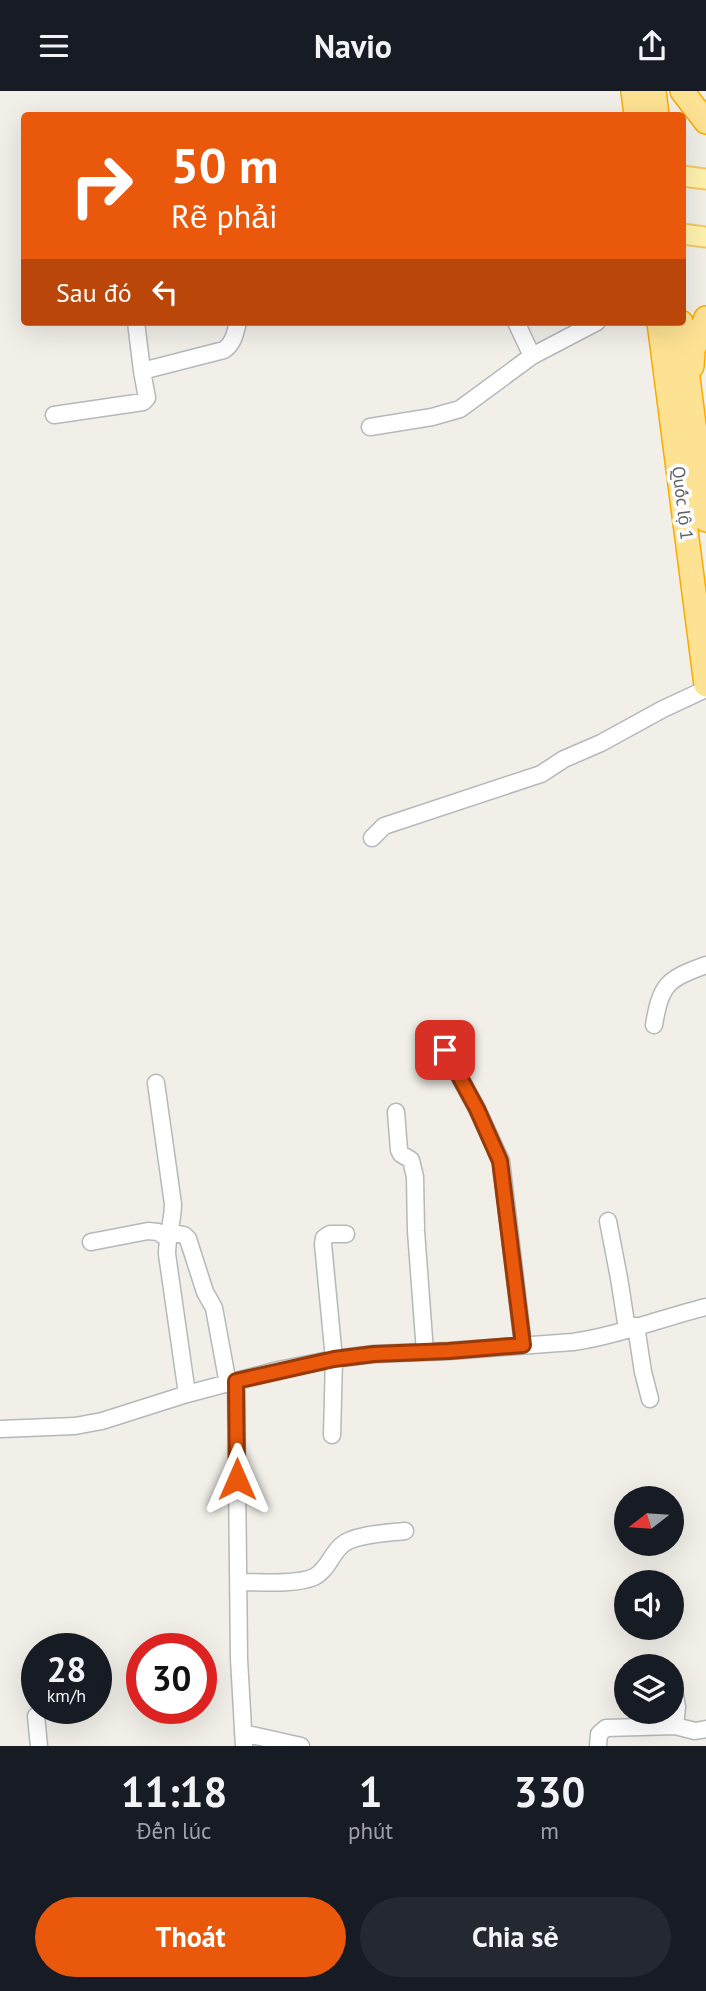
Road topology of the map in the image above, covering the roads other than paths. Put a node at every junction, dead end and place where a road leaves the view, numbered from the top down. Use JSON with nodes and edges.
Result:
{"nodes":[{"id":1,"x":633,"y":91,"type":"edge"},
{"id":2,"x":654,"y":91,"type":"edge"},
{"id":3,"x":682,"y":91,"type":"edge"},
{"id":4,"x":636,"y":112,"type":"edge"},
{"id":5,"x":657,"y":112,"type":"edge"},
{"id":6,"x":706,"y":122,"type":"edge"},
{"id":7,"x":686,"y":176,"type":"edge"},
{"id":8,"x":706,"y":179,"type":"edge"},
{"id":9,"x":686,"y":234,"type":"edge"},
{"id":10,"x":706,"y":237,"type":"edge"},
{"id":11,"x":706,"y":318,"type":"edge"},
{"id":12,"x":136,"y":326,"type":"edge"},
{"id":13,"x":237,"y":326,"type":"edge"},
{"id":14,"x":518,"y":326,"type":"edge"},
{"id":15,"x":589,"y":326,"type":"edge"},
{"id":16,"x":660,"y":326,"type":"edge"},
{"id":17,"x":681,"y":326,"type":"edge"},
{"id":18,"x":532,"y":356,"type":"junction"},
{"id":19,"x":142,"y":371,"type":"junction"},
{"id":20,"x":690,"y":397,"type":"junction"},
{"id":21,"x":54,"y":415,"type":"dead end"},
{"id":22,"x":370,"y":427,"type":"dead end"},
{"id":23,"x":706,"y":520,"type":"edge"},
{"id":24,"x":706,"y":687,"type":"edge"},
{"id":25,"x":372,"y":838,"type":"dead end"},
{"id":26,"x":706,"y":965,"type":"edge"},
{"id":27,"x":654,"y":1025,"type":"dead end"},
{"id":28,"x":434,"y":1030,"type":"dead end"},
{"id":29,"x":156,"y":1083,"type":"dead end"},
{"id":30,"x":396,"y":1112,"type":"dead end"},
{"id":31,"x":608,"y":1221,"type":"dead end"},
{"id":32,"x":346,"y":1234,"type":"dead end"},
{"id":33,"x":167,"y":1235,"type":"junction"},
{"id":34,"x":91,"y":1242,"type":"dead end"},
{"id":35,"x":706,"y":1307,"type":"edge"},
{"id":36,"x":631,"y":1328,"type":"junction"},
{"id":37,"x":523,"y":1345,"type":"junction"},
{"id":38,"x":425,"y":1352,"type":"junction"},
{"id":39,"x":334,"y":1359,"type":"junction"},
{"id":40,"x":232,"y":1382,"type":"junction"},
{"id":41,"x":187,"y":1394,"type":"junction"},
{"id":42,"x":650,"y":1399,"type":"dead end"},
{"id":43,"x":0,"y":1429,"type":"edge"},
{"id":44,"x":332,"y":1435,"type":"dead end"},
{"id":45,"x":405,"y":1531,"type":"dead end"},
{"id":46,"x":239,"y":1582,"type":"junction"},
{"id":47,"x":37,"y":1724,"type":"edge"},
{"id":48,"x":675,"y":1726,"type":"joint"},
{"id":49,"x":706,"y":1729,"type":"edge"},
{"id":50,"x":244,"y":1740,"type":"edge"},
{"id":51,"x":39,"y":1746,"type":"edge"},
{"id":52,"x":301,"y":1746,"type":"edge"},
{"id":53,"x":598,"y":1746,"type":"edge"}],
"edges":[{"from":1,"to":4,"type":"highway"},
{"from":2,"to":5,"type":"highway"},
{"from":3,"to":6,"type":"highway"},
{"from":7,"to":8,"type":"main road"},
{"from":9,"to":10,"type":"main road"},
{"from":11,"to":20,"type":"highway"},
{"from":12,"to":19,"type":"street"},
{"from":13,"to":19,"type":"street"},
{"from":14,"to":18,"type":"street"},
{"from":15,"to":18,"type":"street"},
{"from":16,"to":24,"type":"highway","name":"Quốc lộ 1"},
{"from":17,"to":20,"type":"highway","name":"Quốc lộ 1"},
{"from":18,"to":22,"type":"street"},
{"from":19,"to":21,"type":"street"},
{"from":20,"to":23,"type":"highway","name":"Quốc lộ 1"},
{"from":24,"to":25,"type":"street"},
{"from":26,"to":27,"type":"street"},
{"from":28,"to":37,"type":"street"},
{"from":29,"to":33,"type":"street"},
{"from":30,"to":38,"type":"street"},
{"from":31,"to":36,"type":"street"},
{"from":32,"to":39,"type":"street"},
{"from":33,"to":34,"type":"street"},
{"from":33,"to":40,"type":"street"},
{"from":33,"to":41,"type":"street"},
{"from":35,"to":36,"type":"street"},
{"from":36,"to":37,"type":"street"},
{"from":36,"to":42,"type":"street"},
{"from":37,"to":38,"type":"street"},
{"from":38,"to":39,"type":"street"},
{"from":39,"to":40,"type":"street"},
{"from":39,"to":44,"type":"street"},
{"from":40,"to":41,"type":"street"},
{"from":40,"to":46,"type":"street"},
{"from":41,"to":43,"type":"street"},
{"from":45,"to":46,"type":"street"},
{"from":46,"to":50,"type":"street"},
{"from":47,"to":51,"type":"street"},
{"from":48,"to":49,"type":"street"},
{"from":48,"to":53,"type":"street"},
{"from":50,"to":52,"type":"street"}]}
